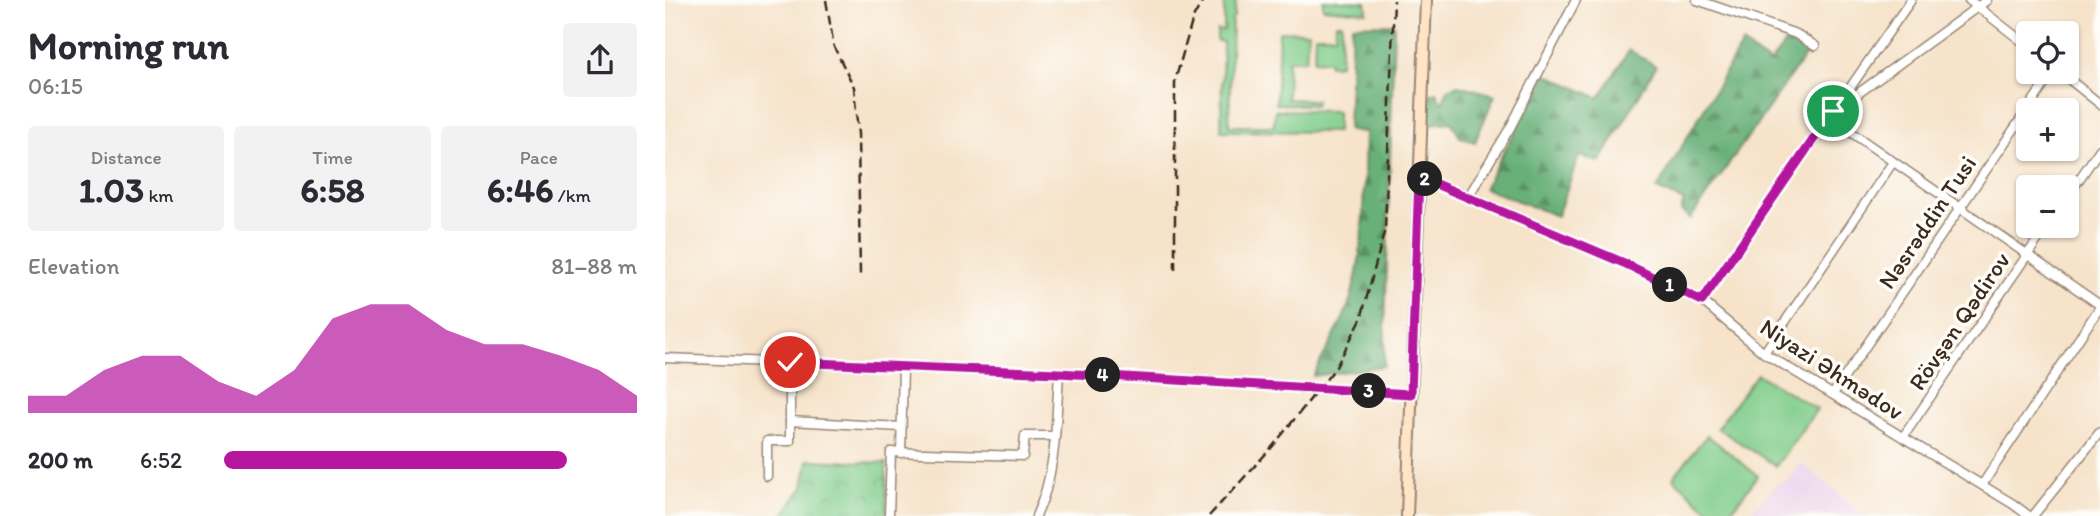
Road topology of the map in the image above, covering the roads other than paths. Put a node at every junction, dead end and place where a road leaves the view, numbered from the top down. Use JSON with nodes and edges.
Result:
{"nodes":[{"id":1,"x":1426,"y":0,"type":"edge"},
{"id":2,"x":1576,"y":0,"type":"edge"},
{"id":3,"x":1697,"y":0,"type":"edge"},
{"id":4,"x":1911,"y":0,"type":"edge"},
{"id":5,"x":1969,"y":0,"type":"edge"},
{"id":6,"x":1987,"y":0,"type":"edge"},
{"id":7,"x":1978,"y":6,"type":"junction"},
{"id":8,"x":2016,"y":36,"type":"edge"},
{"id":9,"x":1815,"y":46,"type":"dead end"},
{"id":10,"x":2045,"y":84,"type":"edge"},
{"id":11,"x":2075,"y":84,"type":"edge"},
{"id":12,"x":2100,"y":104,"type":"edge"},
{"id":13,"x":1831,"y":114,"type":"junction"},
{"id":14,"x":2100,"y":149,"type":"edge"},
{"id":15,"x":1893,"y":162,"type":"junction"},
{"id":16,"x":1419,"y":177,"type":"junction"},
{"id":17,"x":2079,"y":180,"type":"edge"},
{"id":18,"x":1468,"y":197,"type":"junction"},
{"id":19,"x":1960,"y":209,"type":"junction"},
{"id":20,"x":2039,"y":238,"type":"edge"},
{"id":21,"x":2027,"y":256,"type":"junction"},
{"id":22,"x":1702,"y":301,"type":"junction"},
{"id":23,"x":2100,"y":306,"type":"edge"},
{"id":24,"x":1764,"y":353,"type":"junction"},
{"id":25,"x":665,"y":358,"type":"edge"},
{"id":26,"x":790,"y":362,"type":"junction"},
{"id":27,"x":903,"y":367,"type":"junction"},
{"id":28,"x":1059,"y":373,"type":"junction"},
{"id":29,"x":1411,"y":394,"type":"junction"},
{"id":30,"x":1833,"y":394,"type":"junction"},
{"id":31,"x":790,"y":421,"type":"junction"},
{"id":32,"x":901,"y":427,"type":"junction"},
{"id":33,"x":2100,"y":432,"type":"edge"},
{"id":34,"x":1055,"y":436,"type":"junction"},
{"id":35,"x":1903,"y":437,"type":"junction"},
{"id":36,"x":901,"y":453,"type":"junction"},
{"id":37,"x":767,"y":476,"type":"dead end"},
{"id":38,"x":1982,"y":485,"type":"junction"},
{"id":39,"x":890,"y":516,"type":"edge"},
{"id":40,"x":1036,"y":516,"type":"edge"},
{"id":41,"x":1407,"y":516,"type":"edge"},
{"id":42,"x":2031,"y":516,"type":"edge"}],
"edges":[{"from":1,"to":16,"type":"main road"},
{"from":2,"to":18,"type":"street"},
{"from":3,"to":9,"type":"street"},
{"from":4,"to":13,"type":"street"},
{"from":5,"to":7,"type":"street"},
{"from":6,"to":7,"type":"street"},
{"from":7,"to":8,"type":"street"},
{"from":7,"to":13,"type":"street"},
{"from":10,"to":19,"type":"street","name":"Nəsrəddin Tusi"},
{"from":11,"to":12,"type":"street"},
{"from":13,"to":15,"type":"street"},
{"from":13,"to":22,"type":"street"},
{"from":14,"to":17,"type":"street"},
{"from":15,"to":19,"type":"street"},
{"from":15,"to":24,"type":"street"},
{"from":16,"to":18,"type":"street","name":"Niyazi Əhmədov"},
{"from":16,"to":29,"type":"main road"},
{"from":18,"to":22,"type":"street","name":"Niyazi Əhmədov"},
{"from":19,"to":21,"type":"street"},
{"from":19,"to":30,"type":"street","name":"Nəsrəddin Tusi"},
{"from":20,"to":21,"type":"street","name":"Rövşən Qədirov"},
{"from":21,"to":23,"type":"street"},
{"from":21,"to":35,"type":"street","name":"Rövşən Qədirov"},
{"from":22,"to":24,"type":"street","name":"Niyazi Əhmədov"},
{"from":23,"to":38,"type":"street"},
{"from":24,"to":30,"type":"street","name":"Niyazi Əhmədov"},
{"from":25,"to":26,"type":"street"},
{"from":26,"to":27,"type":"street"},
{"from":26,"to":31,"type":"street"},
{"from":27,"to":28,"type":"street"},
{"from":27,"to":32,"type":"street"},
{"from":28,"to":29,"type":"street"},
{"from":28,"to":34,"type":"street"},
{"from":29,"to":41,"type":"main road"},
{"from":30,"to":35,"type":"street","name":"Niyazi Əhmədov"},
{"from":31,"to":32,"type":"street"},
{"from":31,"to":37,"type":"street"},
{"from":32,"to":36,"type":"street"},
{"from":33,"to":42,"type":"street"},
{"from":34,"to":36,"type":"street"},
{"from":34,"to":40,"type":"street"},
{"from":35,"to":38,"type":"street","name":"Niyazi Əhmədov"},
{"from":36,"to":39,"type":"street"},
{"from":38,"to":42,"type":"street","name":"Niyazi Əhmədov"}]}
